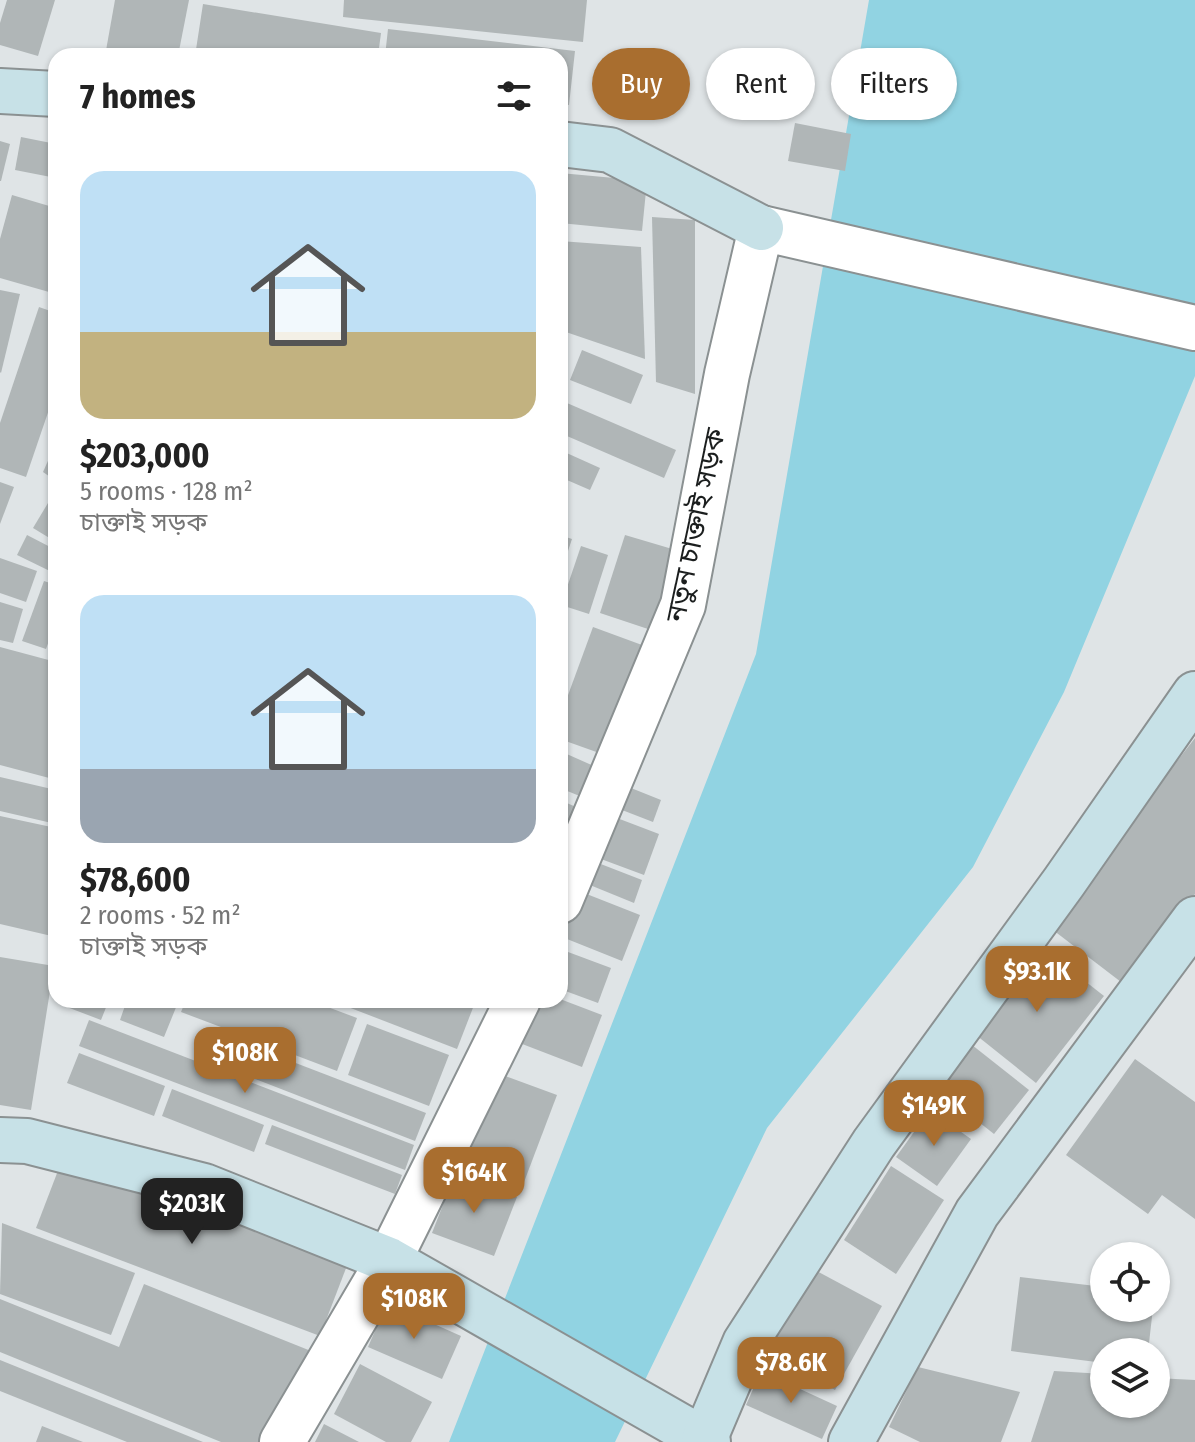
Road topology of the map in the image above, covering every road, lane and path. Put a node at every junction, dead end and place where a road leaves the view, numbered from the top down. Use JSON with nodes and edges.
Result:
{"nodes":[{"id":1,"x":0,"y":91,"type":"edge"},
{"id":2,"x":48,"y":94,"type":"edge"},
{"id":3,"x":568,"y":145,"type":"edge"},
{"id":4,"x":761,"y":228,"type":"junction"},
{"id":5,"x":1195,"y":328,"type":"edge"},
{"id":6,"x":1195,"y":694,"type":"edge"},
{"id":7,"x":568,"y":882,"type":"edge"},
{"id":8,"x":1195,"y":919,"type":"edge"},
{"id":9,"x":514,"y":1008,"type":"edge"},
{"id":10,"x":0,"y":1140,"type":"edge"},
{"id":11,"x":389,"y":1260,"type":"junction"},
{"id":12,"x":699,"y":1437,"type":"edge"},
{"id":13,"x":282,"y":1442,"type":"edge"},
{"id":14,"x":851,"y":1442,"type":"edge"}],
"edges":[{"from":1,"to":2,"type":"street"},
{"from":3,"to":4,"type":"street"},
{"from":4,"to":5,"type":"street"},
{"from":4,"to":7,"type":"street","name":"নতুন চাক্তাই সড়ক"},
{"from":6,"to":12,"type":"street"},
{"from":8,"to":14,"type":"street"},
{"from":9,"to":11,"type":"street"},
{"from":10,"to":11,"type":"street"},
{"from":11,"to":12,"type":"street"},
{"from":11,"to":13,"type":"street"}]}
